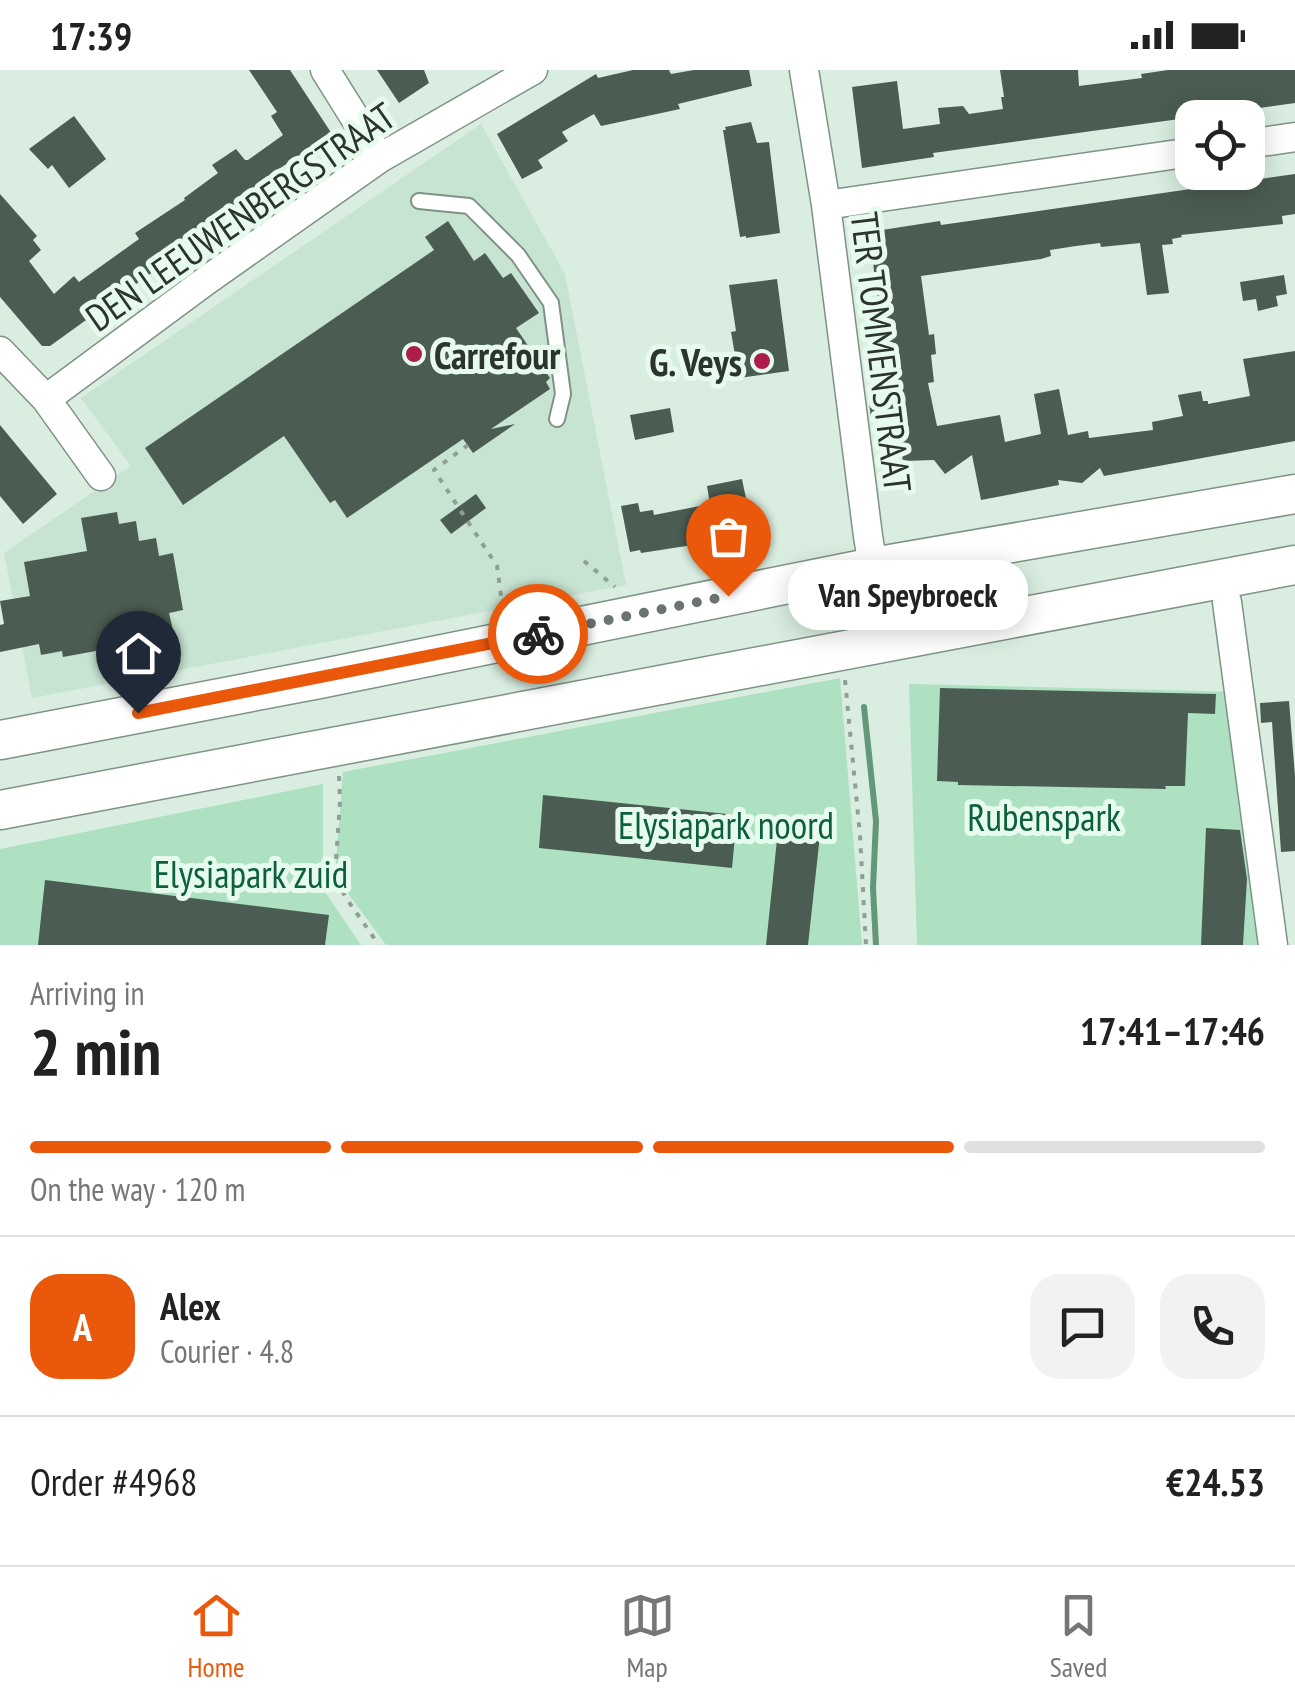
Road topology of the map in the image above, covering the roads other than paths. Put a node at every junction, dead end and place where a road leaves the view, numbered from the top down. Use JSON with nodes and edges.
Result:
{"nodes":[{"id":1,"x":325,"y":70,"type":"edge"},
{"id":2,"x":533,"y":70,"type":"edge"},
{"id":3,"x":804,"y":70,"type":"edge"},
{"id":4,"x":1295,"y":137,"type":"edge"},
{"id":5,"x":1265,"y":141,"type":"edge"},
{"id":6,"x":1175,"y":154,"type":"edge"},
{"id":7,"x":380,"y":158,"type":"junction"},
{"id":8,"x":419,"y":201,"type":"dead end"},
{"id":9,"x":826,"y":205,"type":"junction"},
{"id":10,"x":0,"y":351,"type":"edge"},
{"id":11,"x":46,"y":399,"type":"junction"},
{"id":12,"x":557,"y":419,"type":"dead end"},
{"id":13,"x":101,"y":476,"type":"dead end"},
{"id":14,"x":1295,"y":494,"type":"edge"},
{"id":15,"x":1295,"y":566,"type":"edge"},
{"id":16,"x":873,"y":567,"type":"junction"},
{"id":17,"x":1228,"y":602,"type":"dead end"},
{"id":18,"x":892,"y":642,"type":"junction"},
{"id":19,"x":0,"y":740,"type":"edge"},
{"id":20,"x":0,"y":810,"type":"edge"},
{"id":21,"x":1273,"y":945,"type":"edge"}],
"edges":[{"from":1,"to":7,"type":"street"},
{"from":2,"to":7,"type":"street","name":"DEN LEEUWENBERGSTRAAT"},
{"from":3,"to":9,"type":"street","name":"TER TOMMENSTRAAT"},
{"from":4,"to":5,"type":"street"},
{"from":6,"to":9,"type":"street"},
{"from":7,"to":11,"type":"street","name":"DEN LEEUWENBERGSTRAAT"},
{"from":8,"to":12,"type":"lane"},
{"from":9,"to":16,"type":"street","name":"TER TOMMENSTRAAT"},
{"from":10,"to":11,"type":"street"},
{"from":11,"to":13,"type":"street"},
{"from":14,"to":16,"type":"main road"},
{"from":15,"to":18,"type":"main road"},
{"from":16,"to":18,"type":"street","name":"TER TOMMENSTRAAT"},
{"from":16,"to":19,"type":"main road"},
{"from":17,"to":21,"type":"street"},
{"from":18,"to":20,"type":"main road"}]}
